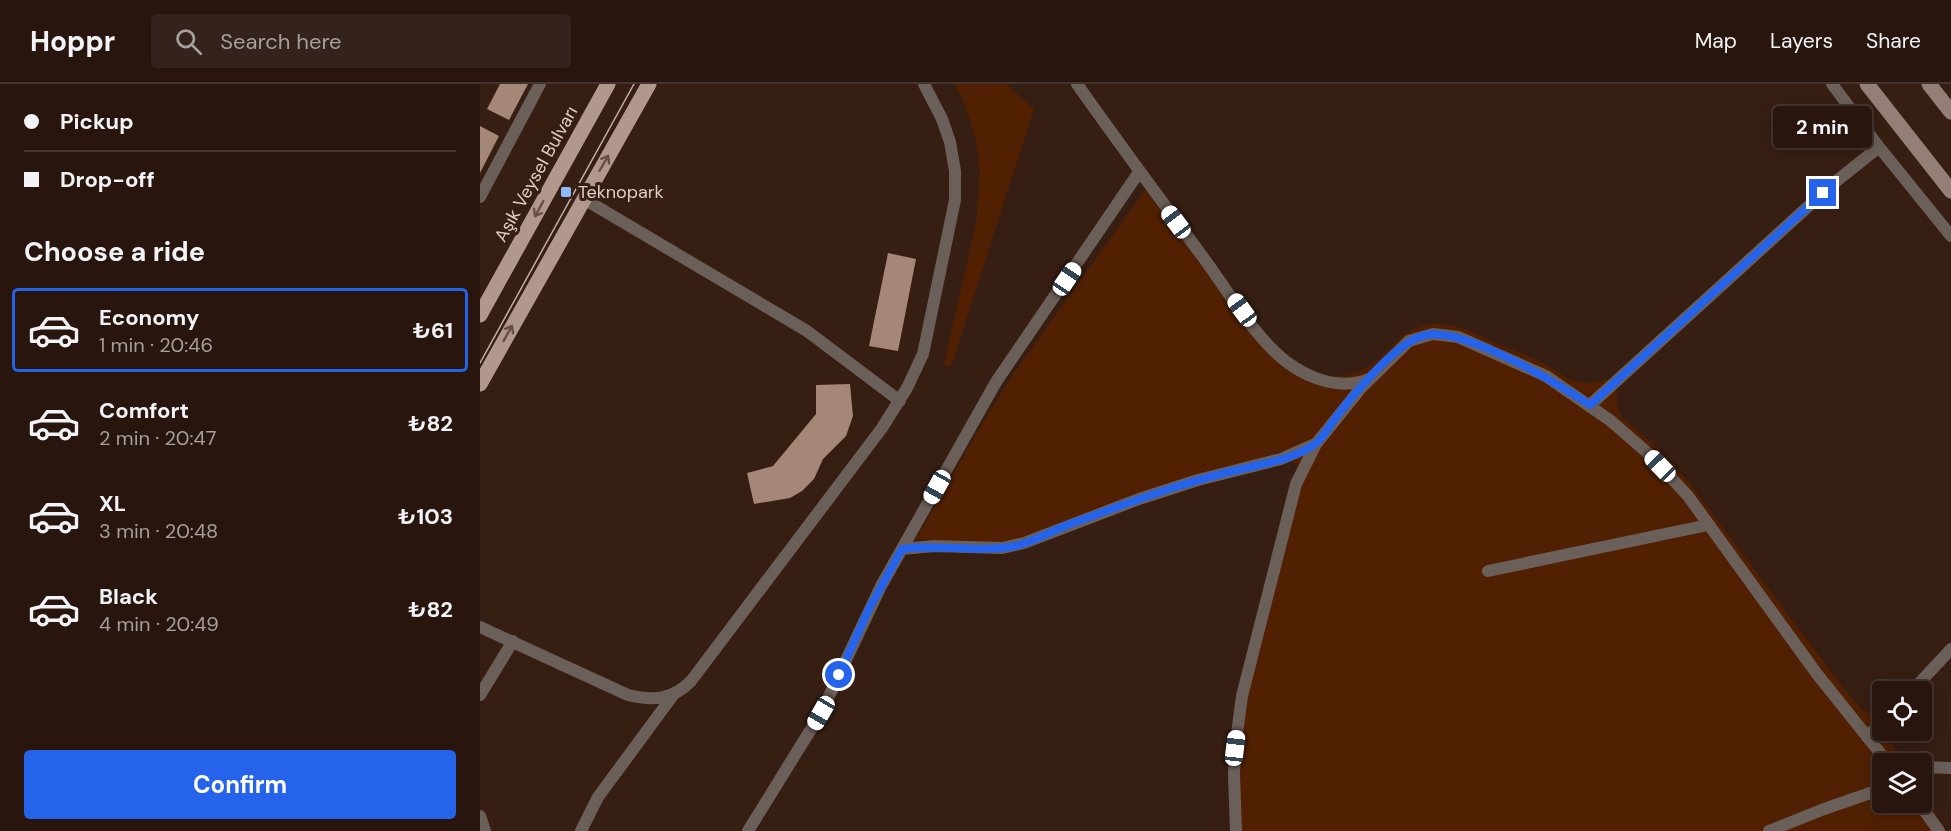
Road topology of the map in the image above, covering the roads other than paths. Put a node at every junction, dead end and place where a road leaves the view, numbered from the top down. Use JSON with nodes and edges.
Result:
{"nodes":[{"id":1,"x":540,"y":84,"type":"edge"},
{"id":2,"x":608,"y":84,"type":"edge"},
{"id":3,"x":649,"y":84,"type":"edge"},
{"id":4,"x":924,"y":84,"type":"edge"},
{"id":5,"x":1077,"y":84,"type":"edge"},
{"id":6,"x":1832,"y":84,"type":"edge"},
{"id":7,"x":1868,"y":84,"type":"edge"},
{"id":8,"x":1929,"y":84,"type":"edge"},
{"id":9,"x":1951,"y":112,"type":"edge"},
{"id":10,"x":1879,"y":147,"type":"junction"},
{"id":11,"x":1139,"y":172,"type":"junction"},
{"id":12,"x":1951,"y":191,"type":"edge"},
{"id":13,"x":480,"y":198,"type":"edge"},
{"id":14,"x":584,"y":199,"type":"junction"},
{"id":15,"x":1951,"y":236,"type":"edge"},
{"id":16,"x":480,"y":315,"type":"edge"},
{"id":17,"x":1371,"y":378,"type":"junction"},
{"id":18,"x":480,"y":384,"type":"edge"},
{"id":19,"x":900,"y":400,"type":"junction"},
{"id":20,"x":1590,"y":405,"type":"junction"},
{"id":21,"x":1316,"y":444,"type":"junction"},
{"id":22,"x":1708,"y":525,"type":"junction"},
{"id":23,"x":902,"y":549,"type":"junction"},
{"id":24,"x":1488,"y":572,"type":"dead end"},
{"id":25,"x":480,"y":627,"type":"edge"},
{"id":26,"x":513,"y":641,"type":"junction"},
{"id":27,"x":1951,"y":649,"type":"edge"},
{"id":28,"x":1921,"y":681,"type":"edge"},
{"id":29,"x":674,"y":694,"type":"junction"},
{"id":30,"x":480,"y":695,"type":"edge"},
{"id":31,"x":1872,"y":732,"type":"edge"},
{"id":32,"x":1868,"y":737,"type":"junction"},
{"id":33,"x":1880,"y":753,"type":"edge"},
{"id":34,"x":1932,"y":767,"type":"edge"},
{"id":35,"x":1951,"y":768,"type":"edge"},
{"id":36,"x":1872,"y":792,"type":"edge"},
{"id":37,"x":1926,"y":813,"type":"edge"},
{"id":38,"x":480,"y":816,"type":"edge"},
{"id":39,"x":485,"y":831,"type":"edge"},
{"id":40,"x":581,"y":831,"type":"edge"},
{"id":41,"x":748,"y":831,"type":"edge"},
{"id":42,"x":1236,"y":831,"type":"edge"},
{"id":43,"x":1769,"y":831,"type":"edge"},
{"id":44,"x":1939,"y":831,"type":"edge"}],
"edges":[{"from":1,"to":13,"type":"street"},
{"from":2,"to":16,"type":"main road","name":"Aşık Veysel Bulvarı","one_way":true},
{"from":14,"to":3,"type":"main road","one_way":true},
{"from":4,"to":19,"type":"street"},
{"from":5,"to":11,"type":"street"},
{"from":6,"to":10,"type":"street"},
{"from":7,"to":12,"type":"street"},
{"from":8,"to":9,"type":"street"},
{"from":10,"to":15,"type":"street"},
{"from":10,"to":20,"type":"street"},
{"from":11,"to":17,"type":"street"},
{"from":11,"to":23,"type":"street"},
{"from":18,"to":14,"type":"main road","one_way":true},
{"from":14,"to":19,"type":"street"},
{"from":17,"to":20,"type":"street"},
{"from":17,"to":21,"type":"street"},
{"from":19,"to":29,"type":"street"},
{"from":20,"to":22,"type":"street"},
{"from":21,"to":23,"type":"street"},
{"from":21,"to":42,"type":"street"},
{"from":22,"to":24,"type":"street"},
{"from":22,"to":32,"type":"street"},
{"from":23,"to":41,"type":"street"},
{"from":25,"to":26,"type":"street"},
{"from":26,"to":29,"type":"street"},
{"from":26,"to":30,"type":"street"},
{"from":27,"to":28,"type":"street"},
{"from":29,"to":40,"type":"street"},
{"from":31,"to":32,"type":"street"},
{"from":32,"to":33,"type":"street"},
{"from":34,"to":35,"type":"street"},
{"from":36,"to":43,"type":"street"},
{"from":37,"to":44,"type":"street"},
{"from":38,"to":39,"type":"street"}]}
